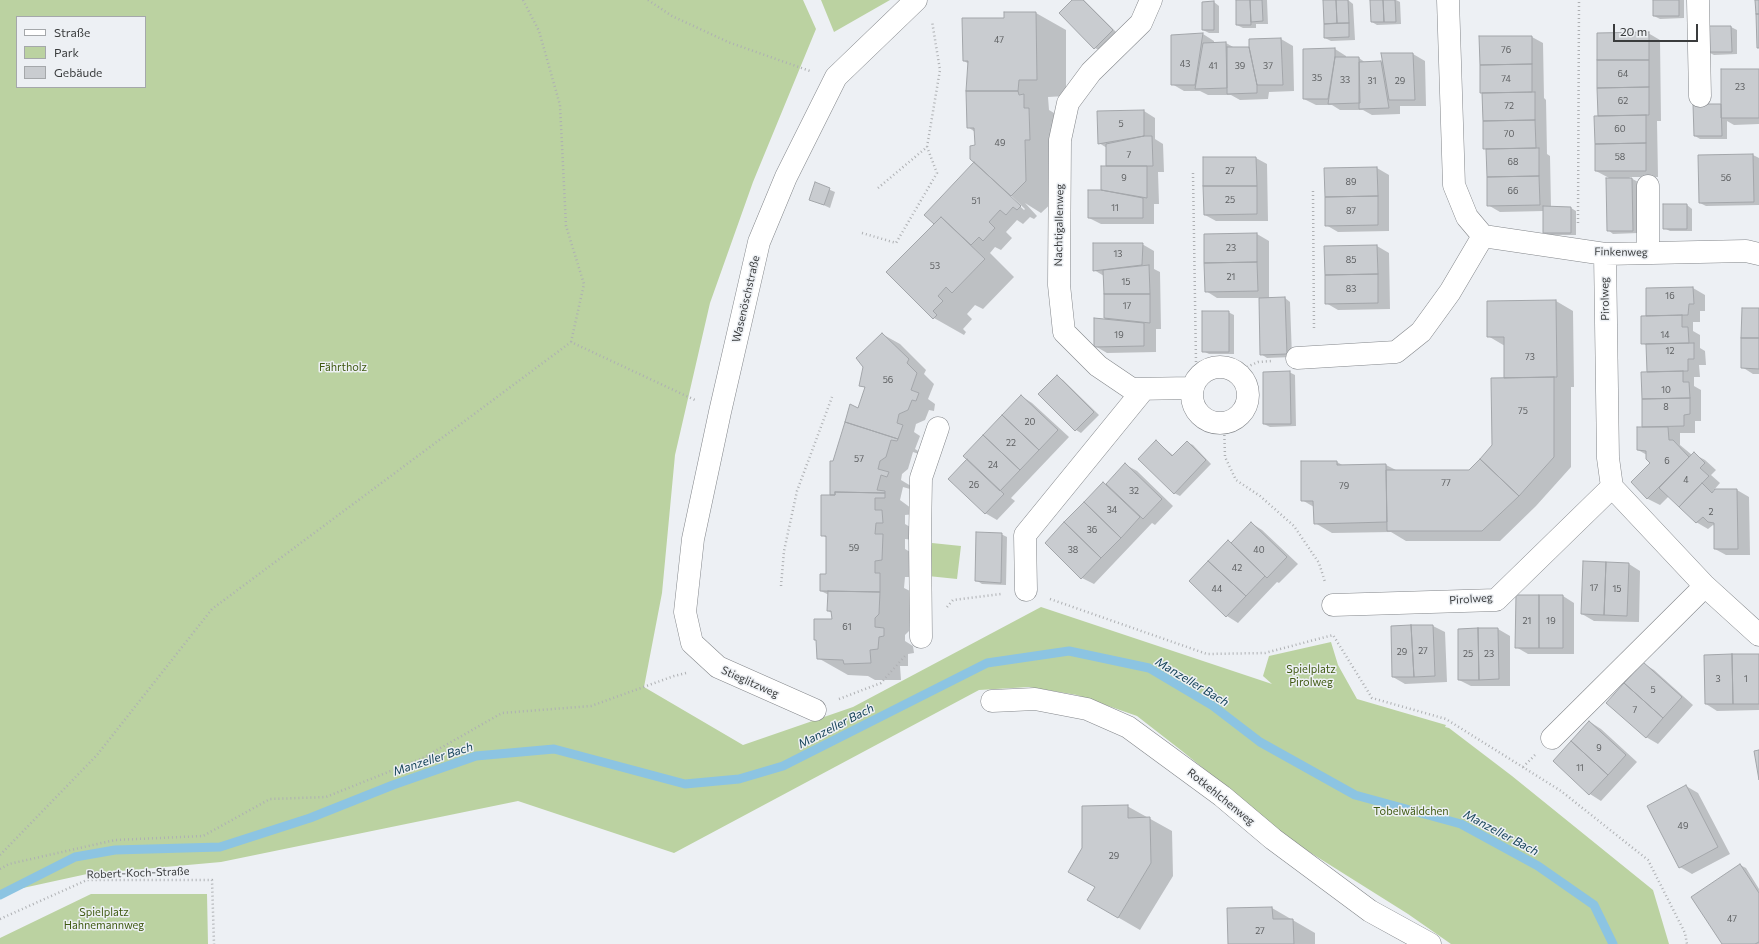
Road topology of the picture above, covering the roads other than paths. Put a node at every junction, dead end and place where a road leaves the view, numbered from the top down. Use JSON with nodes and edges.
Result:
{"nodes":[{"id":1,"x":916,"y":0,"type":"edge"},
{"id":2,"x":1151,"y":0,"type":"edge"},
{"id":3,"x":1448,"y":0,"type":"edge"},
{"id":4,"x":1698,"y":0,"type":"edge"},
{"id":5,"x":1700,"y":96,"type":"dead end"},
{"id":6,"x":1648,"y":186,"type":"dead end"},
{"id":7,"x":1483,"y":236,"type":"junction"},
{"id":8,"x":1648,"y":253,"type":"junction"},
{"id":9,"x":1604,"y":254,"type":"junction"},
{"id":10,"x":1759,"y":254,"type":"edge"},
{"id":11,"x":1306,"y":358,"type":"road end"},
{"id":12,"x":1194,"y":383,"type":"junction"},
{"id":13,"x":1144,"y":389,"type":"junction"},
{"id":14,"x":938,"y":428,"type":"dead end"},
{"id":15,"x":1612,"y":487,"type":"junction"},
{"id":16,"x":1705,"y":586,"type":"junction"},
{"id":17,"x":1026,"y":590,"type":"road end"},
{"id":18,"x":1333,"y":605,"type":"road end"},
{"id":19,"x":1759,"y":635,"type":"edge"},
{"id":20,"x":921,"y":638,"type":"road end"},
{"id":21,"x":692,"y":643,"type":"joint"},
{"id":22,"x":992,"y":701,"type":"dead end"},
{"id":23,"x":815,"y":710,"type":"road end"},
{"id":24,"x":1552,"y":738,"type":"dead end"},
{"id":25,"x":1430,"y":944,"type":"edge"}],
"edges":[{"from":1,"to":21,"type":"street","name":"Wasenöschstraße"},
{"from":2,"to":13,"type":"street","name":"Nachtigallenweg"},
{"from":3,"to":7,"type":"street"},
{"from":4,"to":5,"type":"street"},
{"from":6,"to":8,"type":"street"},
{"from":7,"to":9,"type":"street","name":"Finkenweg"},
{"from":7,"to":11,"type":"street"},
{"from":8,"to":9,"type":"street","name":"Finkenweg"},
{"from":8,"to":10,"type":"street","name":"Finkenweg"},
{"from":9,"to":15,"type":"street","name":"Pirolweg"},
{"from":12,"to":12,"type":"street"},
{"from":12,"to":13,"type":"street","name":"Nachtigallenweg"},
{"from":13,"to":17,"type":"street"},
{"from":14,"to":20,"type":"street"},
{"from":15,"to":16,"type":"street"},
{"from":15,"to":18,"type":"street","name":"Pirolweg"},
{"from":16,"to":19,"type":"street"},
{"from":16,"to":24,"type":"street"},
{"from":21,"to":23,"type":"street","name":"Stieglitzweg"},
{"from":22,"to":25,"type":"street","name":"Rotkehlchenweg"}]}
